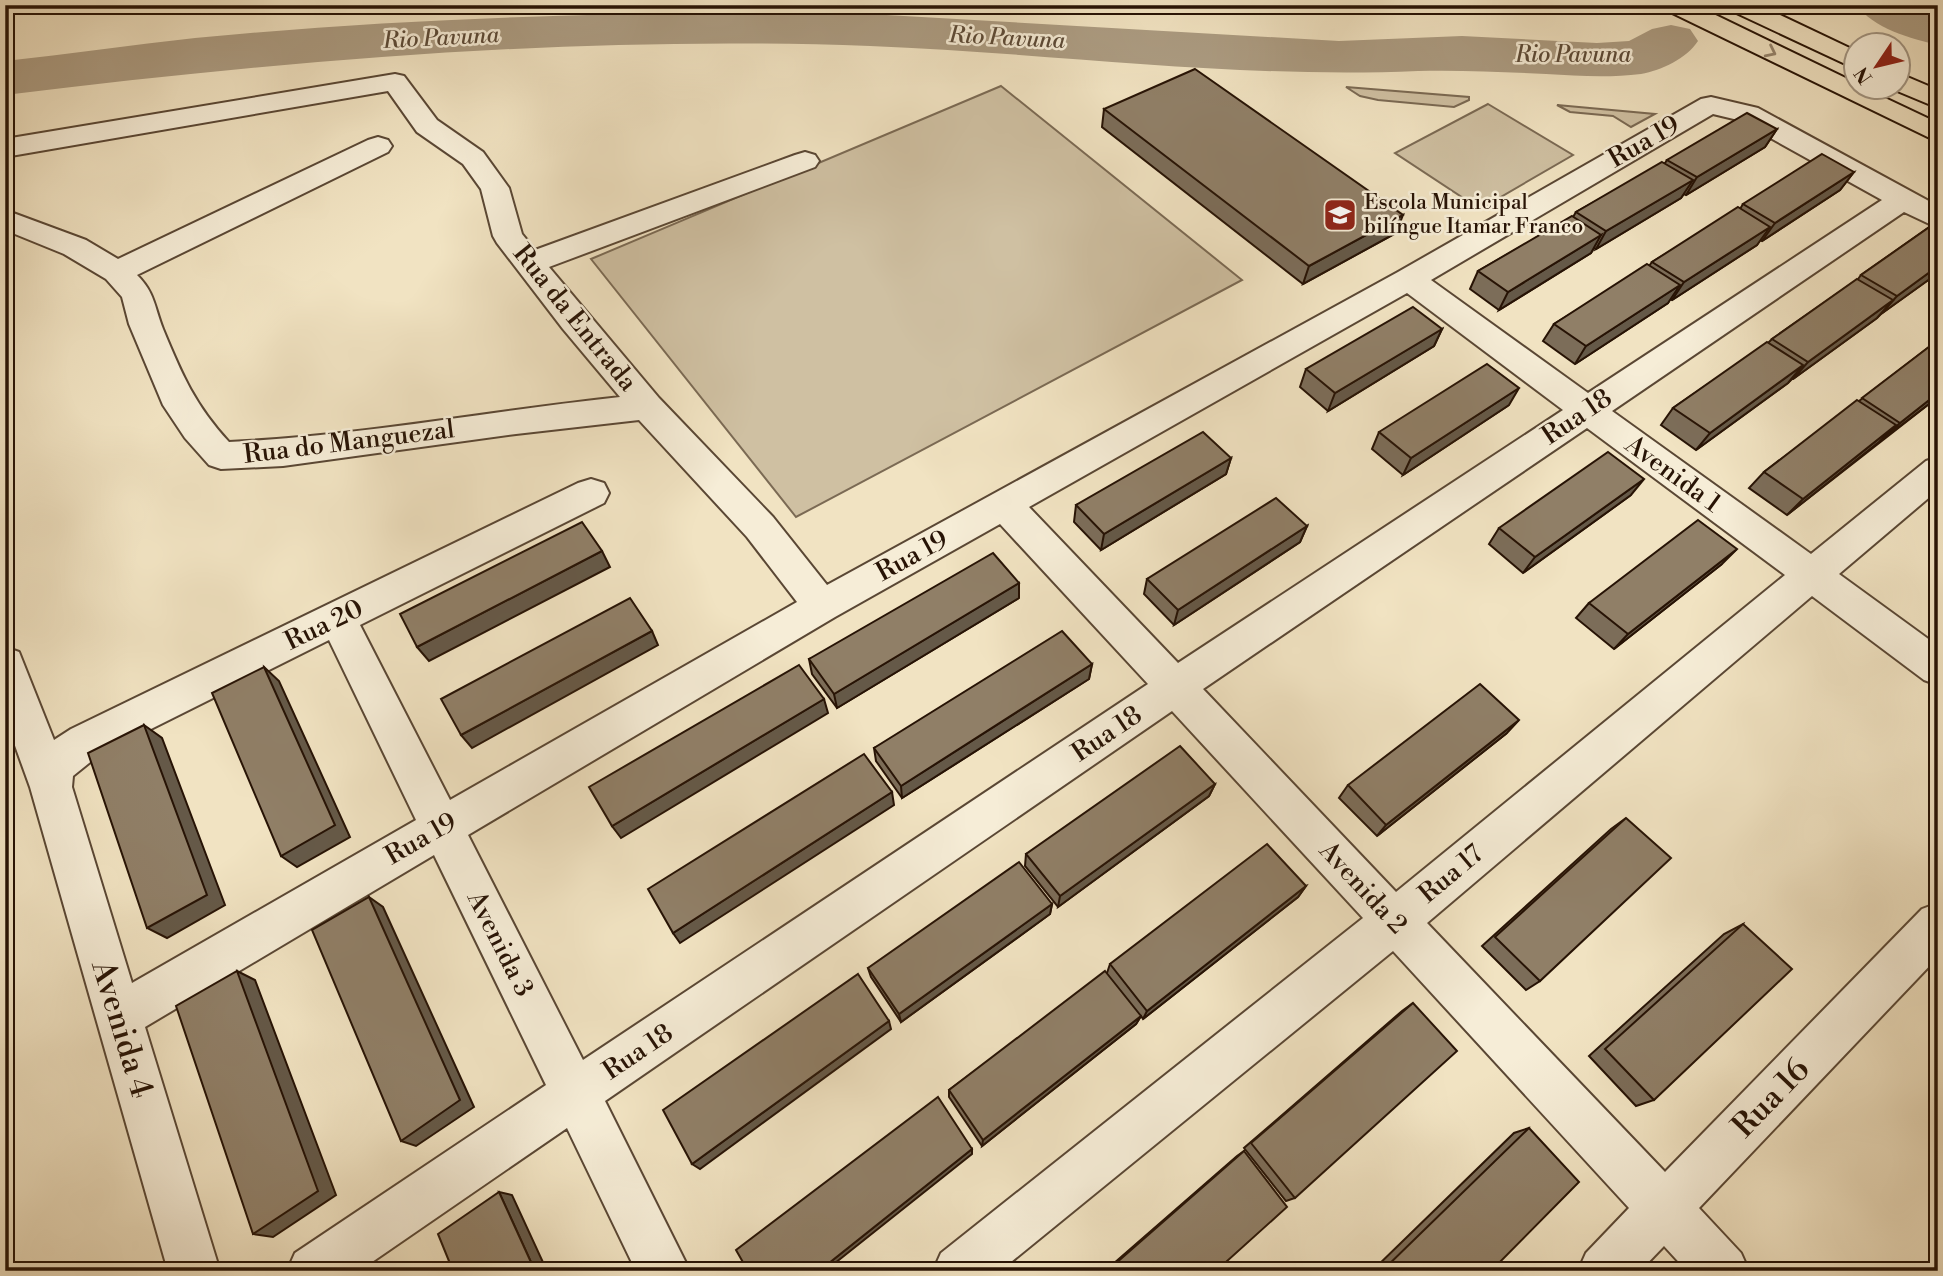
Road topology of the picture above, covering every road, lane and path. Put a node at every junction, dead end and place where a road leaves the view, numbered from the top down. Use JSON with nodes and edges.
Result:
{"nodes":[{"id":1,"x":1675,"y":5,"type":"edge"},
{"id":2,"x":1739,"y":5,"type":"edge"},
{"id":3,"x":1842,"y":54,"type":"edge"},
{"id":4,"x":1912,"y":88,"type":"edge"},
{"id":5,"x":1938,"y":100,"type":"edge"},
{"id":6,"x":1938,"y":134,"type":"edge"},
{"id":7,"x":378,"y":146,"type":"dead end"},
{"id":8,"x":5,"y":148,"type":"edge"},
{"id":9,"x":805,"y":161,"type":"dead end"},
{"id":10,"x":1902,"y":200,"type":"junction"},
{"id":11,"x":5,"y":219,"type":"edge"},
{"id":12,"x":1938,"y":219,"type":"edge"},
{"id":13,"x":530,"y":262,"type":"junction"},
{"id":14,"x":117,"y":271,"type":"junction"},
{"id":15,"x":1409,"y":279,"type":"junction"},
{"id":16,"x":647,"y":407,"type":"junction"},
{"id":17,"x":1587,"y":410,"type":"junction"},
{"id":18,"x":1938,"y":470,"type":"edge"},
{"id":19,"x":591,"y":493,"type":"dead end"},
{"id":20,"x":1004,"y":504,"type":"junction"},
{"id":21,"x":1811,"y":575,"type":"junction"},
{"id":22,"x":822,"y":607,"type":"junction"},
{"id":23,"x":337,"y":618,"type":"junction"},
{"id":24,"x":5,"y":664,"type":"edge"},
{"id":25,"x":1938,"y":668,"type":"edge"},
{"id":26,"x":1175,"y":687,"type":"junction"},
{"id":27,"x":55,"y":774,"type":"junction"},
{"id":28,"x":442,"y":827,"type":"junction"},
{"id":29,"x":1395,"y":921,"type":"junction"},
{"id":30,"x":1938,"y":925,"type":"edge"},
{"id":31,"x":119,"y":1016,"type":"junction"},
{"id":32,"x":575,"y":1095,"type":"junction"},
{"id":33,"x":1664,"y":1208,"type":"junction"},
{"id":34,"x":194,"y":1271,"type":"edge"},
{"id":35,"x":313,"y":1271,"type":"edge"},
{"id":36,"x":664,"y":1271,"type":"edge"},
{"id":37,"x":959,"y":1271,"type":"edge"},
{"id":38,"x":1604,"y":1271,"type":"edge"},
{"id":39,"x":1723,"y":1271,"type":"edge"}],
"edges":[{"from":1,"to":6,"type":"highway","one_way":true},
{"from":2,"to":3,"type":"highway"},
{"from":4,"to":5,"type":"highway"},
{"from":7,"to":14,"type":"street"},
{"from":8,"to":13,"type":"street","name":"Rua da Entrada"},
{"from":9,"to":13,"type":"street"},
{"from":10,"to":12,"type":"street"},
{"from":10,"to":15,"type":"street","name":"Rua 19"},
{"from":10,"to":17,"type":"street","name":"Rua 18"},
{"from":11,"to":14,"type":"street","name":"Rua do Manguezal"},
{"from":13,"to":16,"type":"street","name":"Rua da Entrada"},
{"from":14,"to":16,"type":"street","name":"Rua do Manguezal"},
{"from":15,"to":17,"type":"street","name":"Avenida 1"},
{"from":15,"to":20,"type":"street","name":"Rua 19"},
{"from":16,"to":22,"type":"street","name":"Rua da Entrada"},
{"from":17,"to":21,"type":"street","name":"Avenida 1"},
{"from":17,"to":26,"type":"street","name":"Rua 18"},
{"from":18,"to":21,"type":"street","name":"Rua 17"},
{"from":19,"to":23,"type":"street","name":"Rua 20"},
{"from":20,"to":22,"type":"street","name":"Rua 19"},
{"from":20,"to":26,"type":"street","name":"Avenida 2"},
{"from":21,"to":25,"type":"street","name":"Avenida 1"},
{"from":21,"to":29,"type":"street","name":"Rua 17"},
{"from":22,"to":28,"type":"street","name":"Rua 19"},
{"from":23,"to":27,"type":"street","name":"Rua 20"},
{"from":23,"to":28,"type":"street","name":"Avenida 3"},
{"from":24,"to":27,"type":"street","name":"Avenida 4"},
{"from":26,"to":29,"type":"street","name":"Avenida 2"},
{"from":26,"to":32,"type":"street","name":"Rua 18"},
{"from":27,"to":31,"type":"street","name":"Avenida 4"},
{"from":28,"to":31,"type":"street","name":"Rua 19"},
{"from":28,"to":32,"type":"street","name":"Avenida 3"},
{"from":29,"to":33,"type":"street","name":"Avenida 2"},
{"from":29,"to":37,"type":"street","name":"Rua 17"},
{"from":30,"to":33,"type":"street","name":"Rua 16"},
{"from":31,"to":34,"type":"street","name":"Avenida 4"},
{"from":32,"to":35,"type":"street","name":"Rua 18"},
{"from":32,"to":36,"type":"street","name":"Avenida 3"},
{"from":33,"to":38,"type":"street","name":"Rua 16"},
{"from":33,"to":39,"type":"street","name":"Avenida 2"}]}
